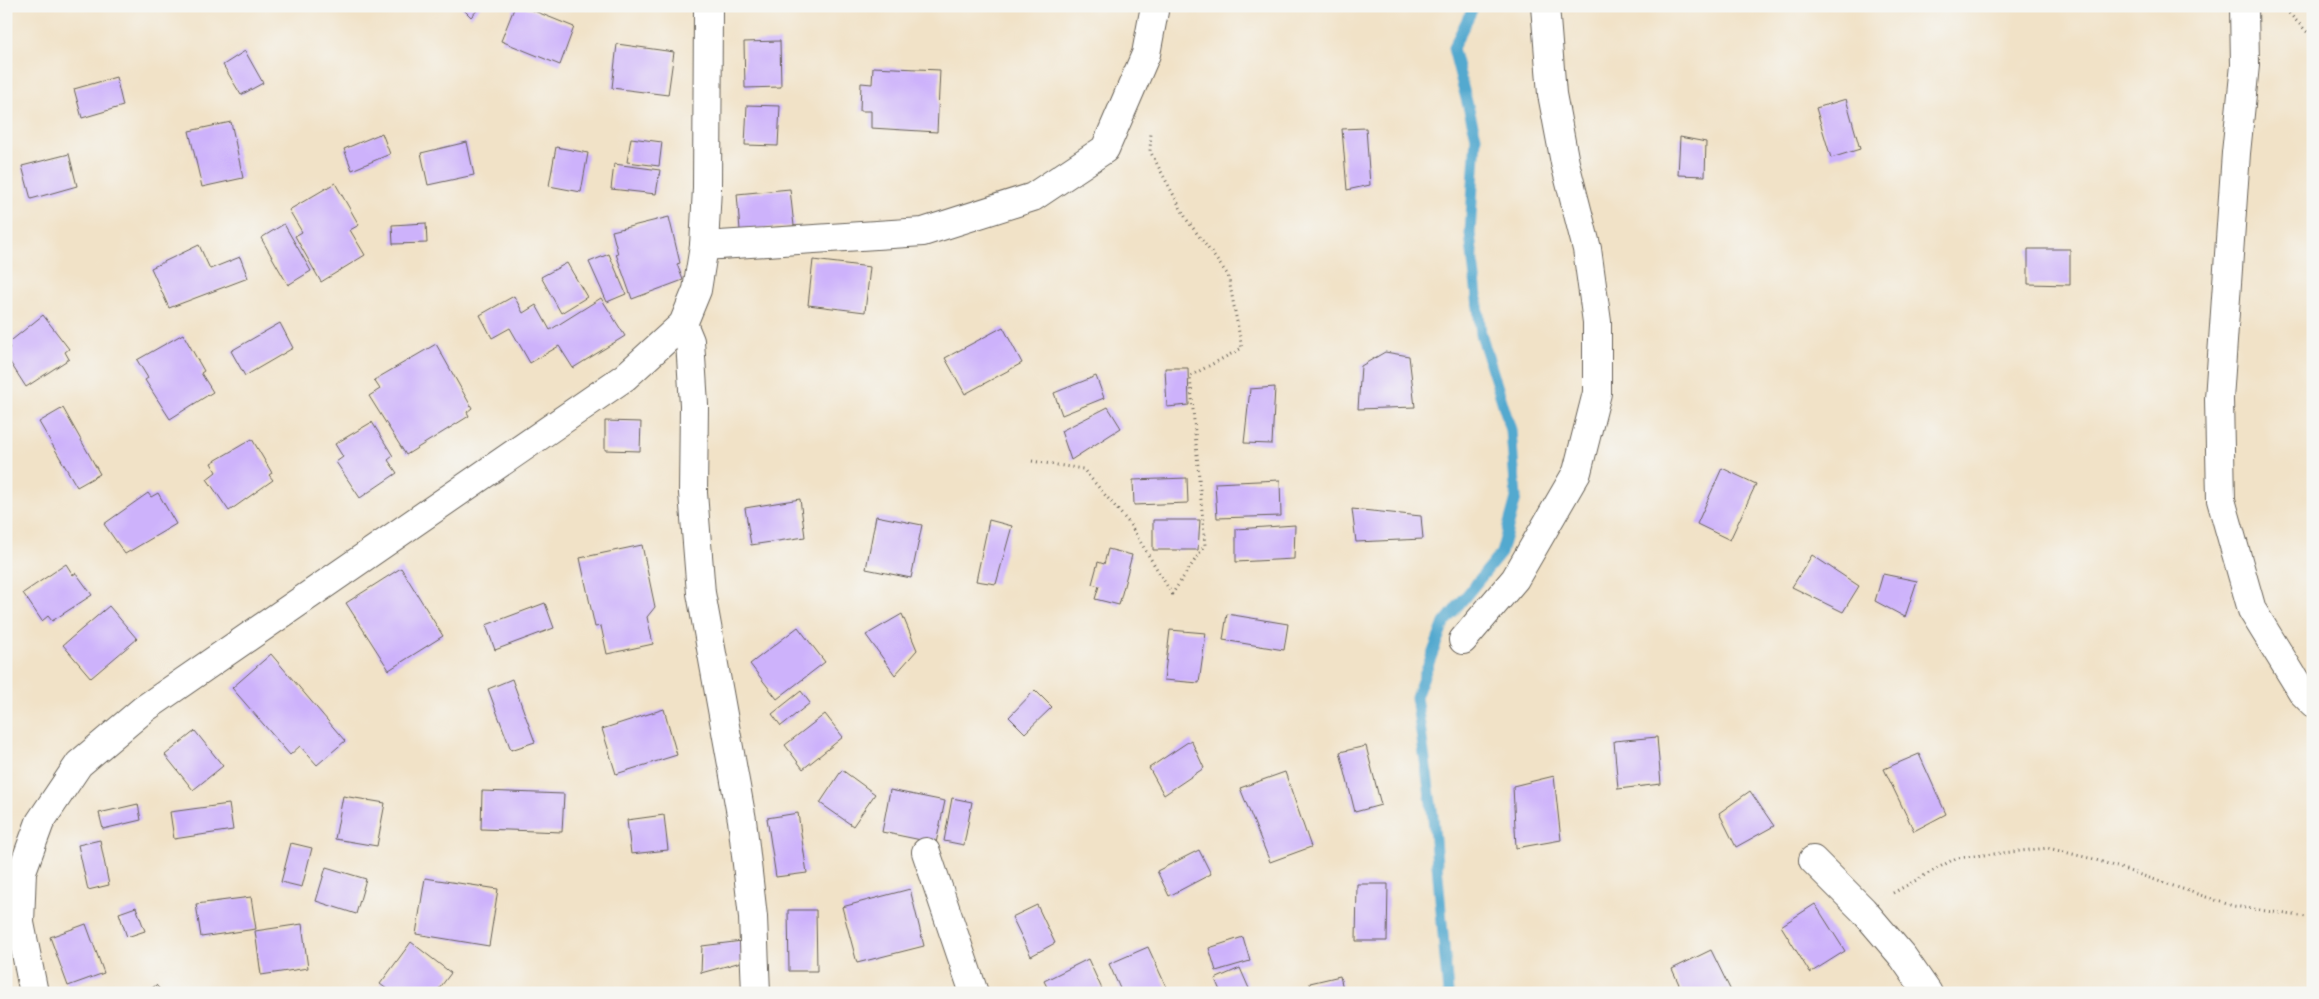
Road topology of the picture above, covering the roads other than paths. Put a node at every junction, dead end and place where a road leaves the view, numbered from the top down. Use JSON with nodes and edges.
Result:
{"nodes":[{"id":1,"x":708,"y":6,"type":"edge"},
{"id":2,"x":1155,"y":6,"type":"edge"},
{"id":3,"x":1545,"y":6,"type":"edge"},
{"id":4,"x":2244,"y":6,"type":"edge"},
{"id":5,"x":704,"y":246,"type":"junction"},
{"id":6,"x":684,"y":324,"type":"junction"},
{"id":7,"x":1463,"y":640,"type":"dead end"},
{"id":8,"x":2313,"y":703,"type":"edge"},
{"id":9,"x":926,"y":852,"type":"dead end"},
{"id":10,"x":1814,"y":860,"type":"dead end"},
{"id":11,"x":34,"y":993,"type":"edge"},
{"id":12,"x":756,"y":993,"type":"edge"},
{"id":13,"x":974,"y":993,"type":"edge"},
{"id":14,"x":1928,"y":993,"type":"edge"}],
"edges":[{"from":1,"to":5,"type":"street"},
{"from":2,"to":5,"type":"street"},
{"from":3,"to":7,"type":"street"},
{"from":4,"to":8,"type":"street"},
{"from":5,"to":6,"type":"street"},
{"from":6,"to":11,"type":"street"},
{"from":6,"to":12,"type":"street"},
{"from":9,"to":13,"type":"street"},
{"from":10,"to":14,"type":"street"}]}
